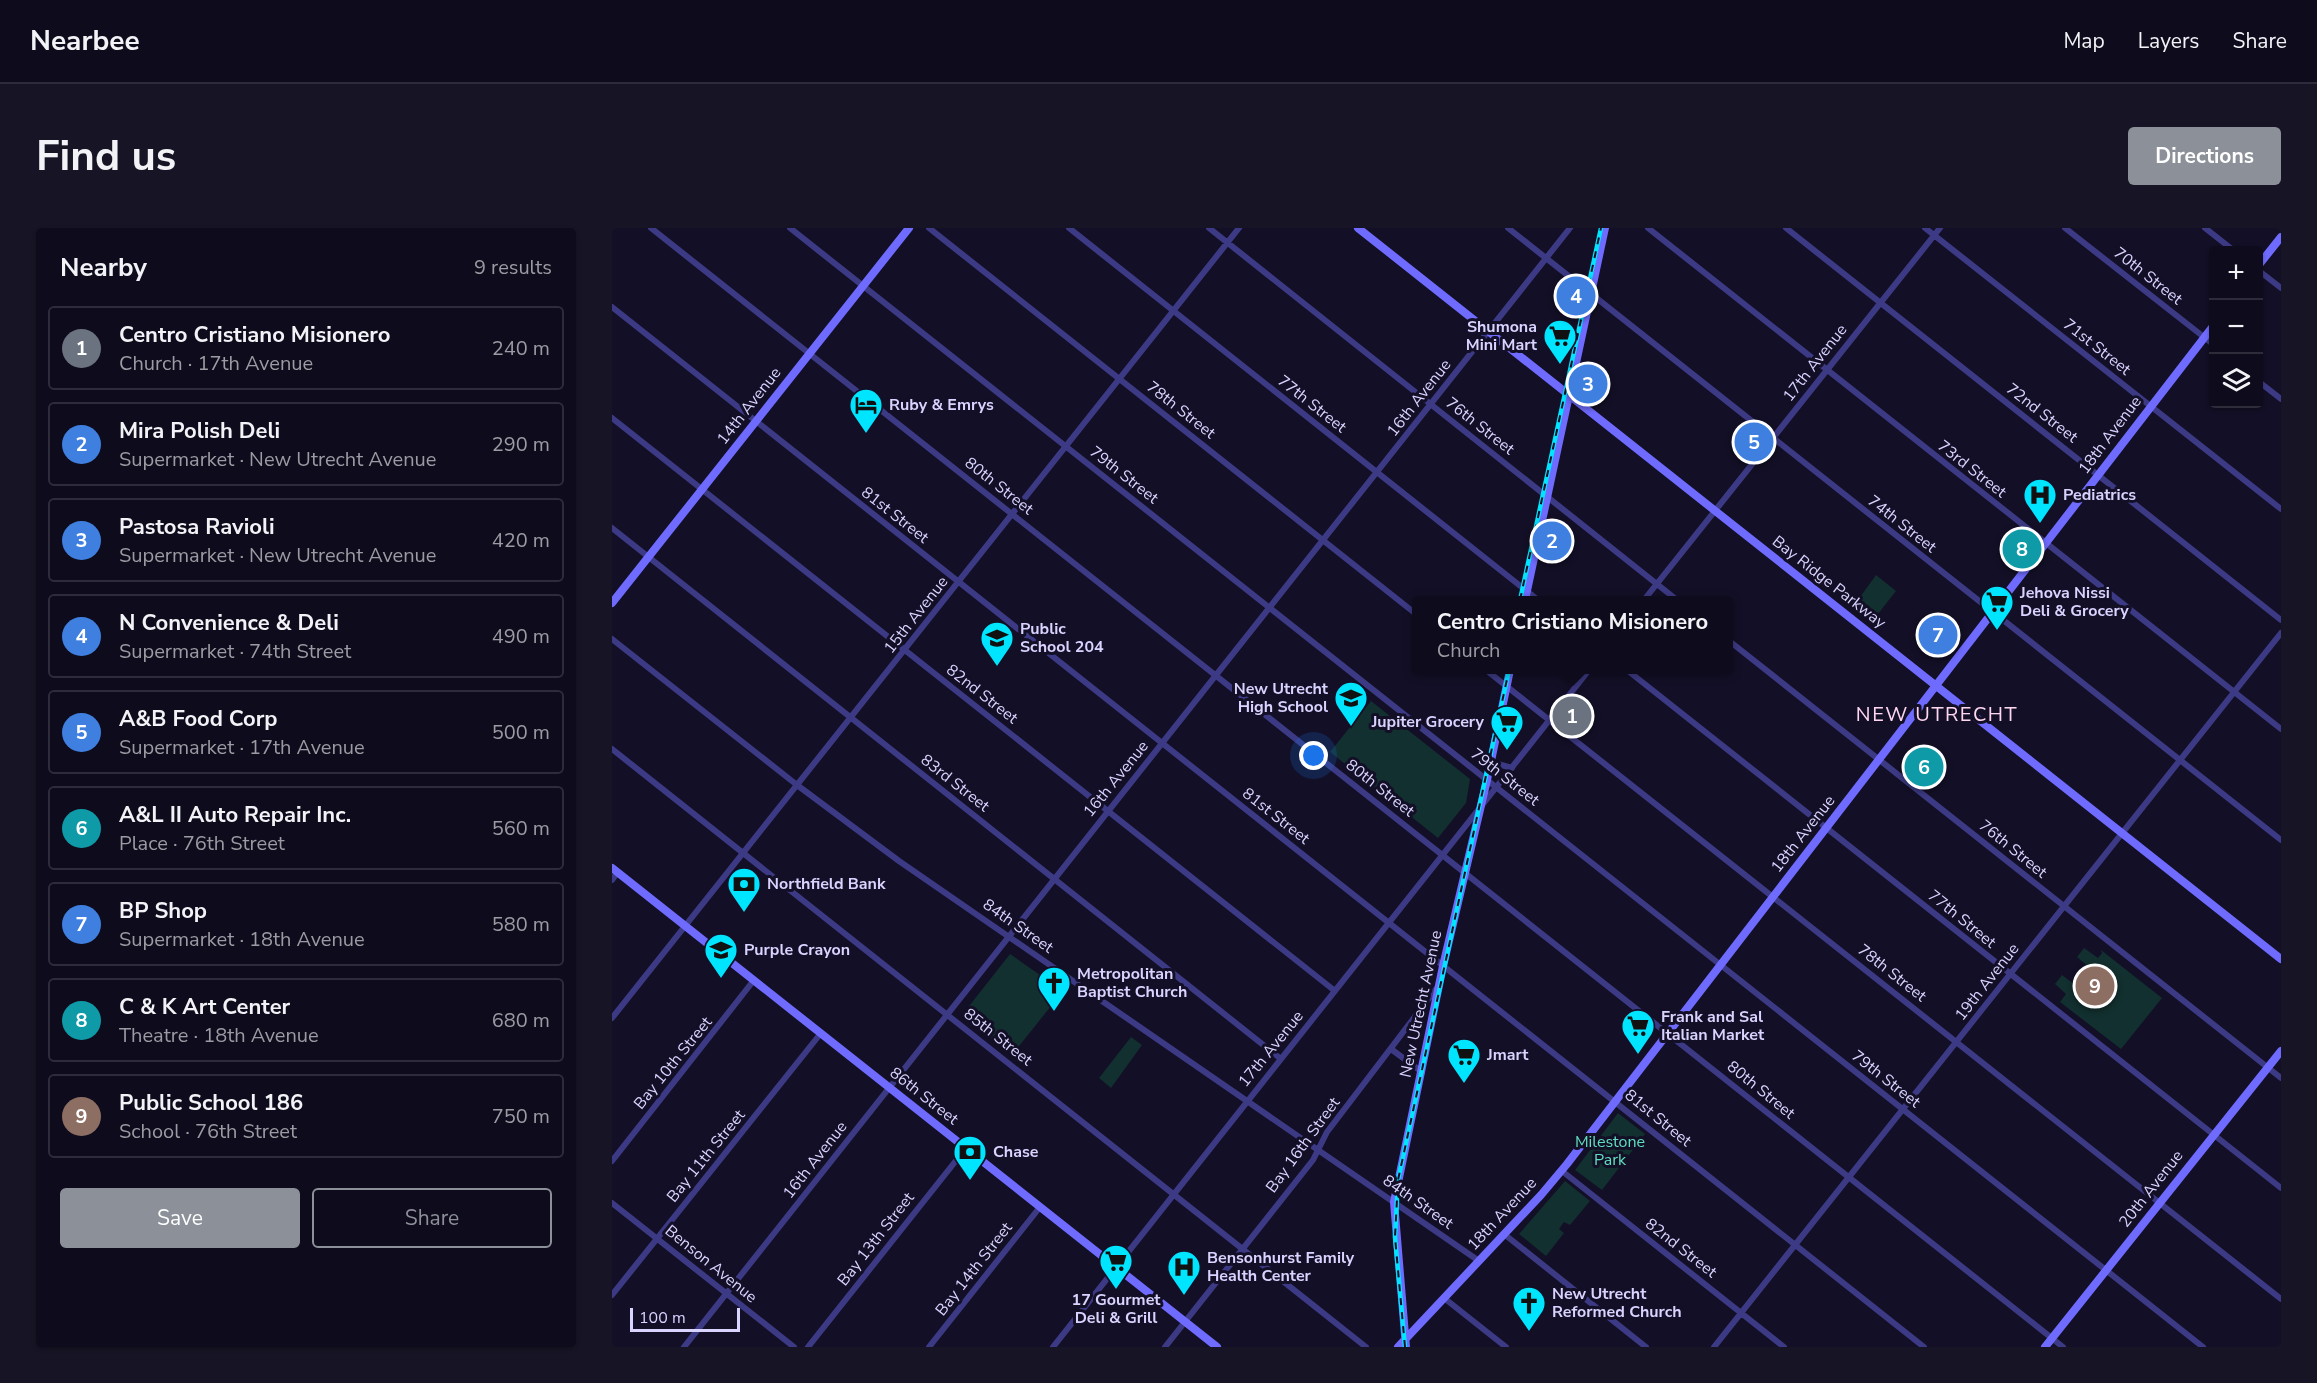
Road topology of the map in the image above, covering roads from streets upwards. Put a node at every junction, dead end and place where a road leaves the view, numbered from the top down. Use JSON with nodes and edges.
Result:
{"nodes":[{"id":1,"x":651,"y":228,"type":"edge"},
{"id":2,"x":790,"y":228,"type":"edge"},
{"id":3,"x":909,"y":228,"type":"edge"},
{"id":4,"x":929,"y":228,"type":"edge"},
{"id":5,"x":1069,"y":228,"type":"edge"},
{"id":6,"x":1209,"y":228,"type":"edge"},
{"id":7,"x":1239,"y":228,"type":"edge"},
{"id":8,"x":1358,"y":228,"type":"edge"},
{"id":9,"x":1508,"y":228,"type":"edge"},
{"id":10,"x":1570,"y":228,"type":"edge"},
{"id":11,"x":1605,"y":228,"type":"edge"},
{"id":12,"x":1648,"y":228,"type":"edge"},
{"id":13,"x":1786,"y":228,"type":"edge"},
{"id":14,"x":1925,"y":228,"type":"edge"},
{"id":15,"x":1940,"y":228,"type":"edge"},
{"id":16,"x":2065,"y":228,"type":"edge"},
{"id":17,"x":2205,"y":228,"type":"edge"},
{"id":18,"x":1934,"y":235,"type":"junction"},
{"id":19,"x":2281,"y":237,"type":"edge"},
{"id":20,"x":1227,"y":242,"type":"junction"},
{"id":21,"x":2228,"y":246,"type":"edge"},
{"id":22,"x":1547,"y":259,"type":"junction"},
{"id":23,"x":2263,"y":262,"type":"edge"},
{"id":24,"x":2263,"y":272,"type":"edge"},
{"id":25,"x":863,"y":286,"type":"junction"},
{"id":26,"x":2281,"y":288,"type":"edge"},
{"id":27,"x":1592,"y":294,"type":"junction"},
{"id":28,"x":1881,"y":303,"type":"junction"},
{"id":29,"x":612,"y":307,"type":"edge"},
{"id":30,"x":1174,"y":311,"type":"junction"},
{"id":31,"x":1489,"y":332,"type":"junction"},
{"id":32,"x":2209,"y":332,"type":"edge"},
{"id":33,"x":2204,"y":338,"type":"junction"},
{"id":34,"x":2209,"y":342,"type":"edge"},
{"id":35,"x":810,"y":354,"type":"junction"},
{"id":36,"x":1827,"y":370,"type":"junction"},
{"id":37,"x":1120,"y":379,"type":"junction"},
{"id":38,"x":2263,"y":384,"type":"edge"},
{"id":39,"x":1570,"y":396,"type":"junction"},
{"id":40,"x":2281,"y":399,"type":"edge"},
{"id":41,"x":1431,"y":405,"type":"junction"},
{"id":42,"x":2150,"y":406,"type":"junction"},
{"id":43,"x":612,"y":418,"type":"edge"},
{"id":44,"x":756,"y":421,"type":"junction"},
{"id":45,"x":1773,"y":438,"type":"junction"},
{"id":46,"x":1066,"y":447,"type":"junction"},
{"id":47,"x":1377,"y":472,"type":"junction"},
{"id":48,"x":2098,"y":475,"type":"junction"},
{"id":49,"x":702,"y":489,"type":"junction"},
{"id":50,"x":1547,"y":497,"type":"junction"},
{"id":51,"x":2281,"y":509,"type":"edge"},
{"id":52,"x":1715,"y":512,"type":"junction"},
{"id":53,"x":1012,"y":515,"type":"junction"},
{"id":54,"x":612,"y":528,"type":"edge"},
{"id":55,"x":1323,"y":540,"type":"junction"},
{"id":56,"x":2045,"y":544,"type":"junction"},
{"id":57,"x":648,"y":557,"type":"junction"},
{"id":58,"x":959,"y":582,"type":"junction"},
{"id":59,"x":1657,"y":585,"type":"junction"},
{"id":60,"x":1527,"y":591,"type":"junction"},
{"id":61,"x":1526,"y":596,"type":"edge"},
{"id":62,"x":1533,"y":596,"type":"edge"},
{"id":63,"x":1647,"y":596,"type":"edge"},
{"id":64,"x":1672,"y":596,"type":"edge"},
{"id":65,"x":612,"y":603,"type":"edge"},
{"id":66,"x":1269,"y":607,"type":"junction"},
{"id":67,"x":1412,"y":611,"type":"edge"},
{"id":68,"x":1992,"y":613,"type":"junction"},
{"id":69,"x":2281,"y":620,"type":"edge"},
{"id":70,"x":2281,"y":633,"type":"edge"},
{"id":71,"x":612,"y":639,"type":"edge"},
{"id":72,"x":1733,"y":644,"type":"edge"},
{"id":73,"x":905,"y":650,"type":"junction"},
{"id":74,"x":1215,"y":674,"type":"junction"},
{"id":75,"x":1492,"y":674,"type":"edge"},
{"id":76,"x":1509,"y":674,"type":"edge"},
{"id":77,"x":1585,"y":674,"type":"edge"},
{"id":78,"x":1633,"y":674,"type":"edge"},
{"id":79,"x":1936,"y":685,"type":"junction"},
{"id":80,"x":1507,"y":686,"type":"junction"},
{"id":81,"x":2233,"y":691,"type":"junction"},
{"id":82,"x":851,"y":718,"type":"junction"},
{"id":83,"x":1550,"y":719,"type":"junction"},
{"id":84,"x":2281,"y":729,"type":"edge"},
{"id":85,"x":1162,"y":744,"type":"junction"},
{"id":86,"x":612,"y":749,"type":"edge"},
{"id":87,"x":1879,"y":759,"type":"junction"},
{"id":88,"x":2180,"y":759,"type":"junction"},
{"id":89,"x":1491,"y":762,"type":"junction"},
{"id":90,"x":1512,"y":768,"type":"junction"},
{"id":91,"x":1487,"y":780,"type":"junction"},
{"id":92,"x":797,"y":785,"type":"junction"},
{"id":93,"x":1497,"y":787,"type":"junction"},
{"id":94,"x":1481,"y":808,"type":"junction"},
{"id":95,"x":1108,"y":810,"type":"junction"},
{"id":96,"x":1826,"y":828,"type":"junction"},
{"id":97,"x":2122,"y":833,"type":"junction"},
{"id":98,"x":2281,"y":840,"type":"edge"},
{"id":99,"x":743,"y":853,"type":"junction"},
{"id":100,"x":1442,"y":854,"type":"junction"},
{"id":101,"x":614,"y":873,"type":"edge"},
{"id":102,"x":1466,"y":873,"type":"junction"},
{"id":103,"x":1054,"y":878,"type":"junction"},
{"id":104,"x":1773,"y":896,"type":"junction"},
{"id":105,"x":2064,"y":907,"type":"junction"},
{"id":106,"x":1389,"y":922,"type":"junction"},
{"id":107,"x":686,"y":926,"type":"junction"},
{"id":108,"x":1009,"y":936,"type":"junction"},
{"id":109,"x":2281,"y":960,"type":"edge"},
{"id":110,"x":1720,"y":964,"type":"junction"},
{"id":111,"x":1443,"y":966,"type":"junction"},
{"id":112,"x":2010,"y":975,"type":"junction"},
{"id":113,"x":754,"y":980,"type":"junction"},
{"id":114,"x":1439,"y":986,"type":"junction"},
{"id":115,"x":1335,"y":991,"type":"junction"},
{"id":116,"x":948,"y":1015,"type":"junction"},
{"id":117,"x":612,"y":1018,"type":"edge"},
{"id":118,"x":1668,"y":1033,"type":"junction"},
{"id":119,"x":821,"y":1034,"type":"junction"},
{"id":120,"x":1957,"y":1042,"type":"junction"},
{"id":121,"x":1391,"y":1049,"type":"junction"},
{"id":122,"x":2281,"y":1051,"type":"edge"},
{"id":123,"x":1281,"y":1059,"type":"junction"},
{"id":124,"x":2267,"y":1068,"type":"junction"},
{"id":125,"x":1422,"y":1072,"type":"junction"},
{"id":126,"x":2281,"y":1078,"type":"edge"},
{"id":127,"x":890,"y":1088,"type":"junction"},
{"id":128,"x":1247,"y":1100,"type":"junction"},
{"id":129,"x":1615,"y":1101,"type":"junction"},
{"id":130,"x":1903,"y":1110,"type":"junction"},
{"id":131,"x":2213,"y":1135,"type":"junction"},
{"id":132,"x":966,"y":1148,"type":"junction"},
{"id":133,"x":1319,"y":1149,"type":"junction"},
{"id":134,"x":612,"y":1161,"type":"edge"},
{"id":135,"x":1562,"y":1171,"type":"junction"},
{"id":136,"x":1849,"y":1178,"type":"junction"},
{"id":137,"x":2281,"y":1188,"type":"edge"},
{"id":138,"x":1174,"y":1195,"type":"junction"},
{"id":139,"x":1394,"y":1202,"type":"junction"},
{"id":140,"x":612,"y":1203,"type":"edge"},
{"id":141,"x":2159,"y":1203,"type":"junction"},
{"id":142,"x":1040,"y":1207,"type":"junction"},
{"id":143,"x":1504,"y":1234,"type":"junction"},
{"id":144,"x":657,"y":1238,"type":"junction"},
{"id":145,"x":1795,"y":1246,"type":"junction"},
{"id":146,"x":1242,"y":1248,"type":"junction"},
{"id":147,"x":1479,"y":1261,"type":"junction"},
{"id":148,"x":1117,"y":1267,"type":"junction"},
{"id":149,"x":2106,"y":1270,"type":"junction"},
{"id":150,"x":726,"y":1294,"type":"junction"},
{"id":151,"x":612,"y":1295,"type":"edge"},
{"id":152,"x":1444,"y":1298,"type":"junction"},
{"id":153,"x":2281,"y":1299,"type":"edge"},
{"id":154,"x":1742,"y":1313,"type":"junction"},
{"id":155,"x":1185,"y":1322,"type":"junction"},
{"id":156,"x":2052,"y":1338,"type":"junction"},
{"id":157,"x":1406,"y":1343,"type":"edge"},
{"id":158,"x":684,"y":1347,"type":"edge"},
{"id":159,"x":794,"y":1347,"type":"edge"},
{"id":160,"x":808,"y":1347,"type":"edge"},
{"id":161,"x":929,"y":1347,"type":"edge"},
{"id":162,"x":1053,"y":1347,"type":"edge"},
{"id":163,"x":1165,"y":1347,"type":"edge"},
{"id":164,"x":1217,"y":1347,"type":"edge"},
{"id":165,"x":1366,"y":1347,"type":"edge"},
{"id":166,"x":1398,"y":1347,"type":"edge"},
{"id":167,"x":1506,"y":1347,"type":"edge"},
{"id":168,"x":1646,"y":1347,"type":"edge"},
{"id":169,"x":1714,"y":1347,"type":"edge"},
{"id":170,"x":1784,"y":1347,"type":"edge"},
{"id":171,"x":1924,"y":1347,"type":"edge"},
{"id":172,"x":2045,"y":1347,"type":"edge"},
{"id":173,"x":2063,"y":1347,"type":"edge"},
{"id":174,"x":2203,"y":1347,"type":"edge"}],
"edges":[{"from":1,"to":35,"type":"street","name":"80th Street"},
{"from":2,"to":25,"type":"street","name":"79th Street"},
{"from":3,"to":25,"type":"street","name":"14th Avenue"},
{"from":4,"to":37,"type":"street","name":"78th Street"},
{"from":5,"to":30,"type":"street","name":"77th Street"},
{"from":6,"to":20,"type":"street","name":"76th Street"},
{"from":7,"to":20,"type":"street","name":"15th Avenue"},
{"from":8,"to":31,"type":"street","name":"Bay Ridge Parkway"},
{"from":9,"to":22,"type":"street","name":"74th Street"},
{"from":10,"to":22,"type":"street","name":"16th Avenue"},
{"from":11,"to":27,"type":"street"},
{"from":12,"to":36,"type":"street","name":"73rd Street"},
{"from":13,"to":28,"type":"street","name":"72nd Street"},
{"from":14,"to":18,"type":"street","name":"71st Street"},
{"from":15,"to":18,"type":"street","name":"17th Avenue"},
{"from":16,"to":33,"type":"street","name":"70th Street"},
{"from":17,"to":21,"type":"street"},
{"from":18,"to":28,"type":"street","name":"17th Avenue"},
{"from":18,"to":42,"type":"street","name":"71st Street"},
{"from":19,"to":23,"type":"street"},
{"from":20,"to":30,"type":"street","name":"15th Avenue"},
{"from":20,"to":41,"type":"street","name":"76th Street"},
{"from":22,"to":27,"type":"street","name":"74th Street"},
{"from":22,"to":31,"type":"street","name":"16th Avenue"},
{"from":24,"to":26,"type":"street"},
{"from":25,"to":35,"type":"street","name":"14th Avenue"},
{"from":25,"to":46,"type":"street","name":"79th Street"},
{"from":27,"to":39,"type":"street"},
{"from":27,"to":45,"type":"street","name":"74th Street"},
{"from":28,"to":36,"type":"street","name":"17th Avenue"},
{"from":28,"to":48,"type":"street","name":"72nd Street"},
{"from":29,"to":44,"type":"street","name":"81st Street"},
{"from":30,"to":37,"type":"street","name":"15th Avenue"},
{"from":30,"to":47,"type":"street","name":"77th Street"},
{"from":31,"to":39,"type":"street","name":"Bay Ridge Parkway"},
{"from":31,"to":41,"type":"street","name":"16th Avenue"},
{"from":32,"to":33,"type":"street","name":"18th Avenue"},
{"from":33,"to":34,"type":"street","name":"70th Street"},
{"from":33,"to":42,"type":"street","name":"18th Avenue"},
{"from":35,"to":44,"type":"street","name":"14th Avenue"},
{"from":35,"to":53,"type":"street","name":"80th Street"},
{"from":36,"to":45,"type":"street","name":"17th Avenue"},
{"from":36,"to":56,"type":"street","name":"73rd Street"},
{"from":37,"to":46,"type":"street","name":"15th Avenue"},
{"from":37,"to":55,"type":"street","name":"78th Street"},
{"from":38,"to":40,"type":"street"},
{"from":39,"to":50,"type":"street"},
{"from":39,"to":52,"type":"street","name":"Bay Ridge Parkway"},
{"from":41,"to":47,"type":"street","name":"16th Avenue"},
{"from":41,"to":50,"type":"street","name":"76th Street"},
{"from":42,"to":48,"type":"street","name":"18th Avenue"},
{"from":42,"to":51,"type":"street","name":"71st Street"},
{"from":43,"to":49,"type":"street","name":"82nd Street"},
{"from":44,"to":49,"type":"street","name":"14th Avenue"},
{"from":44,"to":58,"type":"street","name":"81st Street"},
{"from":45,"to":52,"type":"street","name":"17th Avenue"},
{"from":45,"to":68,"type":"street","name":"74th Street"},
{"from":46,"to":53,"type":"street","name":"15th Avenue"},
{"from":46,"to":66,"type":"street","name":"79th Street"},
{"from":47,"to":55,"type":"street","name":"16th Avenue"},
{"from":47,"to":60,"type":"street","name":"77th Street"},
{"from":48,"to":56,"type":"street","name":"18th Avenue"},
{"from":48,"to":69,"type":"street","name":"72nd Street"},
{"from":49,"to":57,"type":"street","name":"14th Avenue"},
{"from":49,"to":73,"type":"street","name":"82nd Street"},
{"from":50,"to":59,"type":"street","name":"76th Street"},
{"from":50,"to":60,"type":"street"},
{"from":52,"to":59,"type":"street","name":"17th Avenue"},
{"from":52,"to":79,"type":"street","name":"Bay Ridge Parkway"},
{"from":53,"to":58,"type":"street","name":"15th Avenue"},
{"from":53,"to":74,"type":"street","name":"80th Street"},
{"from":54,"to":57,"type":"street","name":"83rd Street"},
{"from":55,"to":66,"type":"street","name":"16th Avenue"},
{"from":55,"to":67,"type":"street","name":"78th Street"},
{"from":56,"to":68,"type":"street","name":"18th Avenue"},
{"from":56,"to":81,"type":"street","name":"73rd Street"},
{"from":57,"to":65,"type":"street","name":"14th Avenue"},
{"from":57,"to":82,"type":"street","name":"83rd Street"},
{"from":58,"to":73,"type":"street","name":"15th Avenue"},
{"from":58,"to":85,"type":"street","name":"81st Street"},
{"from":59,"to":63,"type":"street","name":"17th Avenue"},
{"from":59,"to":64,"type":"street","name":"76th Street"},
{"from":60,"to":61,"type":"street"},
{"from":60,"to":62,"type":"street","name":"77th Street"},
{"from":66,"to":74,"type":"street","name":"16th Avenue"},
{"from":66,"to":91,"type":"street","name":"79th Street"},
{"from":68,"to":79,"type":"street","name":"18th Avenue"},
{"from":68,"to":88,"type":"street","name":"74th Street"},
{"from":70,"to":81,"type":"street","name":"19th Avenue"},
{"from":71,"to":92,"type":"street","name":"84th Street"},
{"from":72,"to":87,"type":"street","name":"76th Street"},
{"from":73,"to":82,"type":"street","name":"15th Avenue"},
{"from":73,"to":95,"type":"street","name":"82nd Street"},
{"from":74,"to":85,"type":"street","name":"16th Avenue"},
{"from":74,"to":100,"type":"street","name":"80th Street"},
{"from":75,"to":80,"type":"street","name":"78th Street"},
{"from":76,"to":80,"type":"street","name":"New Utrecht Avenue"},
{"from":77,"to":83,"type":"street","name":"17th Avenue"},
{"from":78,"to":96,"type":"street","name":"77th Street"},
{"from":79,"to":87,"type":"street","name":"18th Avenue"},
{"from":79,"to":97,"type":"street","name":"Bay Ridge Parkway"},
{"from":80,"to":83,"type":"street","name":"78th Street"},
{"from":80,"to":89,"type":"street","name":"New Utrecht Avenue"},
{"from":81,"to":84,"type":"street","name":"73rd Street"},
{"from":81,"to":88,"type":"street","name":"19th Avenue"},
{"from":82,"to":92,"type":"street","name":"15th Avenue"},
{"from":82,"to":103,"type":"street","name":"83rd Street"},
{"from":83,"to":90,"type":"street","name":"17th Avenue"},
{"from":83,"to":104,"type":"street","name":"78th Street"},
{"from":85,"to":95,"type":"street","name":"16th Avenue"},
{"from":85,"to":106,"type":"street","name":"81st Street"},
{"from":86,"to":99,"type":"street","name":"85th Street"},
{"from":87,"to":96,"type":"street","name":"18th Avenue"},
{"from":87,"to":105,"type":"street","name":"76th Street"},
{"from":88,"to":97,"type":"street","name":"19th Avenue"},
{"from":88,"to":98,"type":"street","name":"74th Street"},
{"from":89,"to":90,"type":"street"},
{"from":89,"to":91,"type":"street","name":"New Utrecht Avenue"},
{"from":90,"to":93,"type":"street","name":"17th Avenue"},
{"from":91,"to":93,"type":"street","name":"79th Street"},
{"from":91,"to":94,"type":"street","name":"New Utrecht Avenue"},
{"from":92,"to":99,"type":"street","name":"15th Avenue"},
{"from":92,"to":108,"type":"street","name":"84th Street"},
{"from":93,"to":94,"type":"street","name":"17th Avenue"},
{"from":93,"to":110,"type":"street","name":"79th Street"},
{"from":94,"to":100,"type":"street","name":"17th Avenue"},
{"from":94,"to":102,"type":"street","name":"New Utrecht Avenue"},
{"from":95,"to":103,"type":"street","name":"16th Avenue"},
{"from":95,"to":115,"type":"street","name":"82nd Street"},
{"from":96,"to":104,"type":"street","name":"18th Avenue"},
{"from":96,"to":112,"type":"street","name":"77th Street"},
{"from":97,"to":105,"type":"street","name":"19th Avenue"},
{"from":97,"to":109,"type":"street","name":"Bay Ridge Parkway"},
{"from":99,"to":107,"type":"street","name":"15th Avenue"},
{"from":99,"to":116,"type":"street","name":"85th Street"},
{"from":100,"to":102,"type":"street","name":"80th Street"},
{"from":100,"to":106,"type":"street","name":"17th Avenue"},
{"from":101,"to":107,"type":"street","name":"86th Street"},
{"from":102,"to":111,"type":"street","name":"New Utrecht Avenue"},
{"from":102,"to":118,"type":"street","name":"80th Street"},
{"from":103,"to":108,"type":"street","name":"16th Avenue"},
{"from":103,"to":123,"type":"street","name":"83rd Street"},
{"from":104,"to":110,"type":"street","name":"18th Avenue"},
{"from":104,"to":120,"type":"street","name":"78th Street"},
{"from":105,"to":112,"type":"street","name":"19th Avenue"},
{"from":105,"to":124,"type":"street","name":"76th Street"},
{"from":106,"to":111,"type":"street","name":"81st Street"},
{"from":106,"to":115,"type":"street","name":"17th Avenue"},
{"from":107,"to":113,"type":"street","name":"86th Street"},
{"from":107,"to":117,"type":"street","name":"15th Avenue"},
{"from":108,"to":116,"type":"street","name":"16th Avenue"},
{"from":108,"to":128,"type":"street","name":"84th Street"},
{"from":110,"to":118,"type":"street","name":"18th Avenue"},
{"from":110,"to":130,"type":"street","name":"79th Street"},
{"from":111,"to":114,"type":"street","name":"New Utrecht Avenue"},
{"from":111,"to":129,"type":"street","name":"81st Street"},
{"from":112,"to":120,"type":"street","name":"19th Avenue"},
{"from":112,"to":131,"type":"street","name":"77th Street"},
{"from":113,"to":119,"type":"street","name":"86th Street"},
{"from":113,"to":134,"type":"street","name":"Bay 10th Street"},
{"from":114,"to":121,"type":"street","name":"Bay 16th Street"},
{"from":114,"to":125,"type":"street","name":"New Utrecht Avenue"},
{"from":115,"to":123,"type":"street","name":"17th Avenue"},
{"from":116,"to":127,"type":"street","name":"16th Avenue"},
{"from":116,"to":138,"type":"street","name":"85th Street"},
{"from":118,"to":129,"type":"street","name":"18th Avenue"},
{"from":118,"to":136,"type":"street","name":"80th Street"},
{"from":119,"to":127,"type":"street","name":"86th Street"},
{"from":119,"to":144,"type":"street","name":"Bay 11th Street"},
{"from":120,"to":130,"type":"street","name":"19th Avenue"},
{"from":120,"to":141,"type":"street","name":"78th Street"},
{"from":121,"to":125,"type":"street"},
{"from":121,"to":133,"type":"street","name":"Bay 16th Street"},
{"from":122,"to":124,"type":"street","name":"20th Avenue"},
{"from":123,"to":128,"type":"street","name":"17th Avenue"},
{"from":124,"to":126,"type":"street","name":"76th Street"},
{"from":124,"to":131,"type":"street","name":"20th Avenue"},
{"from":125,"to":139,"type":"street","name":"New Utrecht Avenue"},
{"from":127,"to":132,"type":"street","name":"86th Street"},
{"from":127,"to":150,"type":"street","name":"16th Avenue"},
{"from":128,"to":133,"type":"street","name":"84th Street"},
{"from":128,"to":138,"type":"street","name":"17th Avenue"},
{"from":129,"to":135,"type":"street","name":"18th Avenue"},
{"from":129,"to":145,"type":"street","name":"81st Street"},
{"from":130,"to":136,"type":"street","name":"19th Avenue"},
{"from":130,"to":149,"type":"street","name":"79th Street"},
{"from":131,"to":137,"type":"street","name":"77th Street"},
{"from":131,"to":141,"type":"street","name":"20th Avenue"},
{"from":132,"to":142,"type":"street","name":"86th Street"},
{"from":132,"to":160,"type":"street","name":"Bay 13th Street"},
{"from":133,"to":139,"type":"street","name":"84th Street"},
{"from":133,"to":146,"type":"street","name":"Bay 16th Street"},
{"from":135,"to":143,"type":"street","name":"18th Avenue"},
{"from":135,"to":154,"type":"street","name":"82nd Street"},
{"from":136,"to":145,"type":"street","name":"19th Avenue"},
{"from":136,"to":156,"type":"street","name":"80th Street"},
{"from":138,"to":146,"type":"street","name":"85th Street"},
{"from":138,"to":148,"type":"street","name":"17th Avenue"},
{"from":139,"to":147,"type":"street","name":"84th Street"},
{"from":139,"to":157,"type":"street","name":"New Utrecht Avenue"},
{"from":140,"to":144,"type":"street","name":"Benson Avenue"},
{"from":141,"to":149,"type":"street","name":"20th Avenue"},
{"from":141,"to":153,"type":"street","name":"78th Street"},
{"from":142,"to":148,"type":"street","name":"86th Street"},
{"from":142,"to":161,"type":"street","name":"Bay 14th Street"},
{"from":143,"to":147,"type":"street","name":"18th Avenue"},
{"from":143,"to":168,"type":"street"},
{"from":144,"to":150,"type":"street","name":"Benson Avenue"},
{"from":144,"to":151,"type":"street","name":"Bay 11th Street"},
{"from":145,"to":154,"type":"street","name":"19th Avenue"},
{"from":145,"to":171,"type":"street","name":"81st Street"},
{"from":146,"to":155,"type":"street","name":"Bay 16th Street"},
{"from":146,"to":165,"type":"street","name":"85th Street"},
{"from":147,"to":152,"type":"street","name":"18th Avenue"},
{"from":148,"to":155,"type":"street","name":"86th Street"},
{"from":148,"to":162,"type":"street","name":"17th Avenue"},
{"from":149,"to":156,"type":"street","name":"20th Avenue"},
{"from":149,"to":174,"type":"street","name":"79th Street"},
{"from":150,"to":158,"type":"street","name":"16th Avenue"},
{"from":150,"to":159,"type":"street","name":"Benson Avenue"},
{"from":152,"to":157,"type":"street","name":"18th Avenue"},
{"from":152,"to":167,"type":"street"},
{"from":154,"to":169,"type":"street","name":"19th Avenue"},
{"from":154,"to":170,"type":"street","name":"82nd Street"},
{"from":155,"to":163,"type":"street","name":"Bay 16th Street"},
{"from":155,"to":164,"type":"street","name":"86th Street"},
{"from":156,"to":172,"type":"street","name":"20th Avenue"},
{"from":156,"to":173,"type":"street","name":"80th Street"},
{"from":157,"to":166,"type":"street","name":"18th Avenue"}]}
